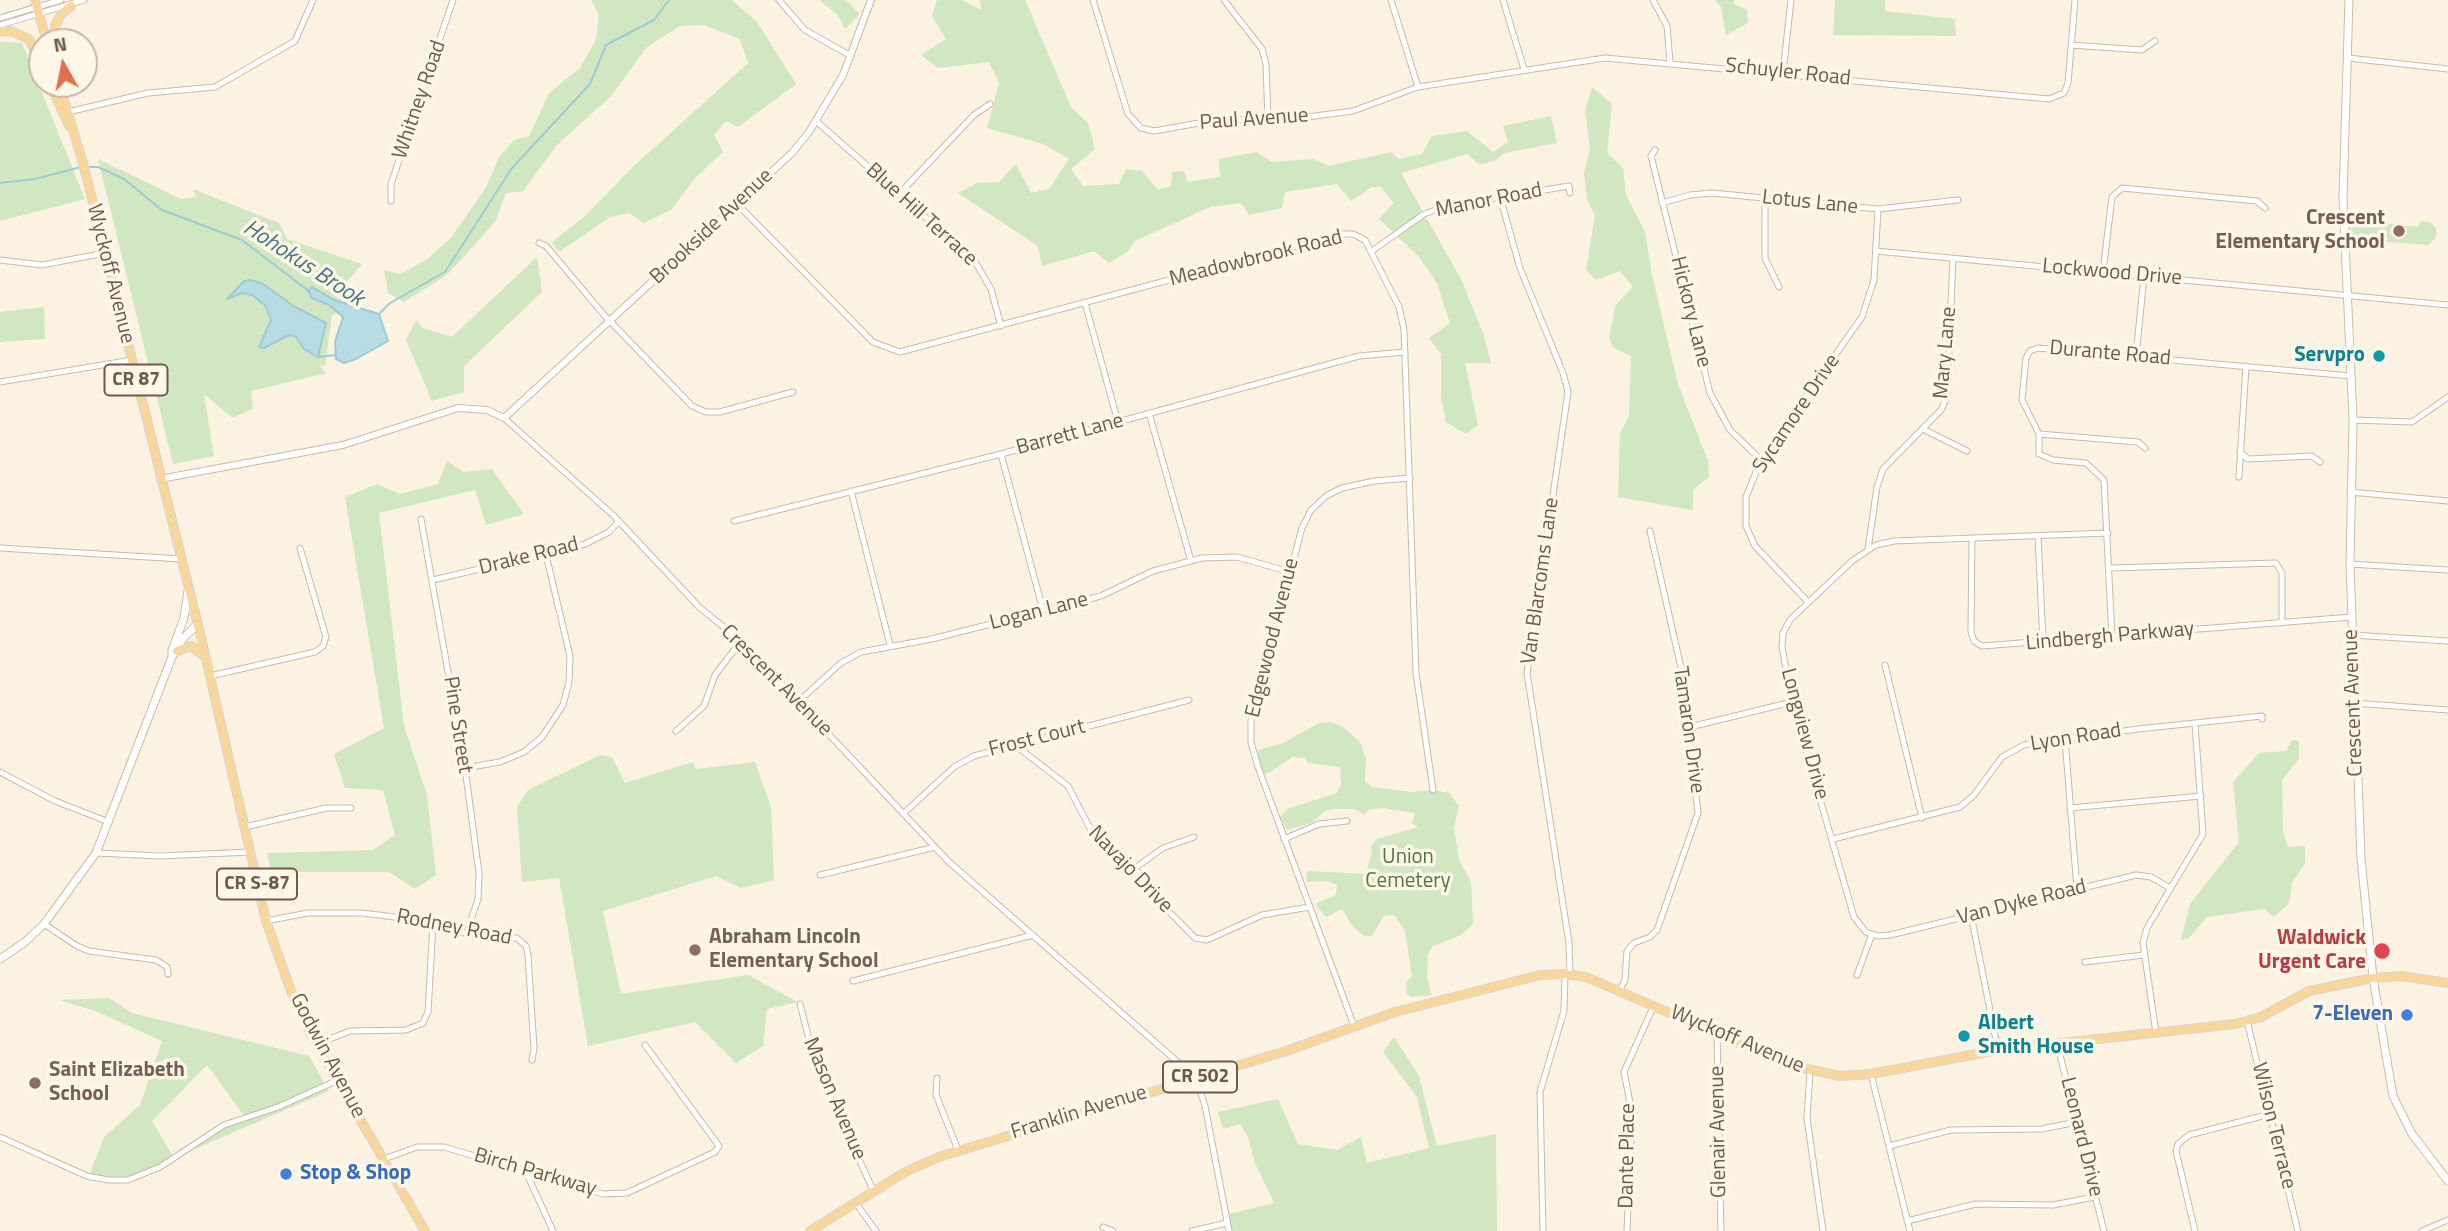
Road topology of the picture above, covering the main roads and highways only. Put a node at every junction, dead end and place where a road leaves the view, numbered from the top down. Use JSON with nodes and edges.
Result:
{"nodes":[{"id":1,"x":2349,"y":0,"type":"edge"},
{"id":2,"x":71,"y":6,"type":"road end"},
{"id":3,"x":37,"y":7,"type":"edge"},
{"id":4,"x":0,"y":28,"type":"edge"},
{"id":5,"x":44,"y":28,"type":"edge"},
{"id":6,"x":55,"y":28,"type":"edge"},
{"id":7,"x":28,"y":39,"type":"edge"},
{"id":8,"x":57,"y":98,"type":"edge"},
{"id":9,"x":64,"y":98,"type":"edge"},
{"id":10,"x":76,"y":138,"type":"junction"},
{"id":11,"x":188,"y":588,"type":"junction"},
{"id":12,"x":197,"y":624,"type":"junction"},
{"id":13,"x":175,"y":654,"type":"junction"},
{"id":14,"x":206,"y":659,"type":"junction"},
{"id":15,"x":0,"y":959,"type":"edge"},
{"id":16,"x":2374,"y":978,"type":"junction"},
{"id":17,"x":2448,"y":982,"type":"edge"},
{"id":18,"x":1605,"y":984,"type":"joint"},
{"id":19,"x":2448,"y":1181,"type":"edge"},
{"id":20,"x":425,"y":1231,"type":"edge"},
{"id":21,"x":810,"y":1231,"type":"edge"}],
"edges":[{"from":1,"to":16,"type":"main road","name":"Crescent Avenue"},
{"from":2,"to":6,"type":"main road"},
{"from":3,"to":5,"type":"main road"},
{"from":4,"to":7,"type":"main road"},
{"from":8,"to":10,"type":"main road"},
{"from":9,"to":10,"type":"main road","name":"Wyckoff Avenue","number":"CR 87"},
{"from":10,"to":11,"type":"main road","name":"Wyckoff Avenue","number":"CR 87"},
{"from":11,"to":12,"type":"main road","name":"Wyckoff Avenue","number":"CR 87"},
{"from":11,"to":13,"type":"main road","name":"Wyckoff Avenue","number":"CR 87"},
{"from":12,"to":13,"type":"main road","name":"Wyckoff Avenue","number":"CR 87"},
{"from":12,"to":14,"type":"main road","name":"Godwin Avenue","number":"CR S-87"},
{"from":13,"to":14,"type":"main road"},
{"from":13,"to":15,"type":"main road","name":"Wyckoff Avenue","number":"CR 87"},
{"from":14,"to":20,"type":"main road","name":"Godwin Avenue","number":"CR S-87"},
{"from":16,"to":17,"type":"main road","name":"Wyckoff Avenue","number":"CR 502"},
{"from":16,"to":18,"type":"main road","name":"Wyckoff Avenue","number":"CR 502"},
{"from":16,"to":19,"type":"main road","name":"Crescent Avenue"},
{"from":18,"to":21,"type":"main road","name":"Franklin Avenue","number":"CR 502"}]}
